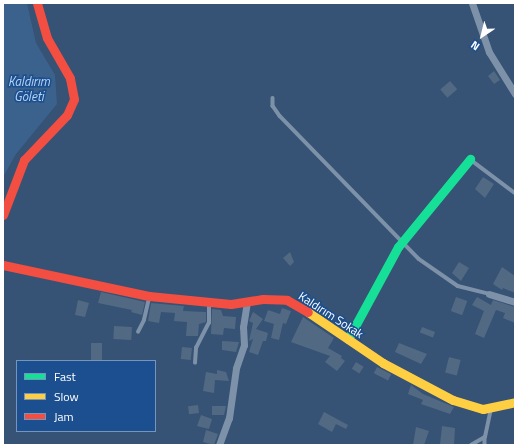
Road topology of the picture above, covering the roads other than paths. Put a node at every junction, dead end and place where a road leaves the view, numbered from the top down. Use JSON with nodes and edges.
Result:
{"nodes":[{"id":1,"x":37,"y":3,"type":"edge"},
{"id":2,"x":472,"y":3,"type":"edge"},
{"id":3,"x":515,"y":94,"type":"edge"},
{"id":4,"x":273,"y":98,"type":"dead end"},
{"id":5,"x":470,"y":159,"type":"joint"},
{"id":6,"x":515,"y":193,"type":"edge"},
{"id":7,"x":3,"y":215,"type":"edge"},
{"id":8,"x":401,"y":243,"type":"junction"},
{"id":9,"x":3,"y":265,"type":"edge"},
{"id":10,"x":488,"y":294,"type":"joint"},
{"id":11,"x":149,"y":296,"type":"junction"},
{"id":12,"x":515,"y":302,"type":"edge"},
{"id":13,"x":209,"y":303,"type":"junction"},
{"id":14,"x":247,"y":303,"type":"junction"},
{"id":15,"x":138,"y":332,"type":"dead end"},
{"id":16,"x":348,"y":339,"type":"junction"},
{"id":17,"x":195,"y":363,"type":"dead end"},
{"id":18,"x":515,"y":402,"type":"edge"},
{"id":19,"x":491,"y":409,"type":"junction"},
{"id":20,"x":485,"y":437,"type":"junction"},
{"id":21,"x":219,"y":445,"type":"edge"},
{"id":22,"x":471,"y":445,"type":"edge"},
{"id":23,"x":485,"y":445,"type":"edge"}],
"edges":[{"from":1,"to":7,"type":"street"},
{"from":2,"to":3,"type":"street"},
{"from":4,"to":8,"type":"lane"},
{"from":5,"to":6,"type":"lane"},
{"from":5,"to":8,"type":"street"},
{"from":8,"to":10,"type":"lane"},
{"from":8,"to":16,"type":"street"},
{"from":9,"to":11,"type":"street","name":"Kaldırım Sokak"},
{"from":10,"to":12,"type":"street"},
{"from":11,"to":13,"type":"street","name":"Kaldırım Sokak"},
{"from":11,"to":15,"type":"lane"},
{"from":13,"to":14,"type":"street","name":"Kaldırım Sokak"},
{"from":13,"to":17,"type":"lane"},
{"from":14,"to":16,"type":"street","name":"Kaldırım Sokak"},
{"from":14,"to":21,"type":"street"},
{"from":16,"to":19,"type":"street","name":"Kaldırım Sokak"},
{"from":18,"to":19,"type":"street","name":"Kaldırım Sokak"},
{"from":19,"to":20,"type":"lane"},
{"from":20,"to":22,"type":"lane"},
{"from":20,"to":23,"type":"lane"}]}
